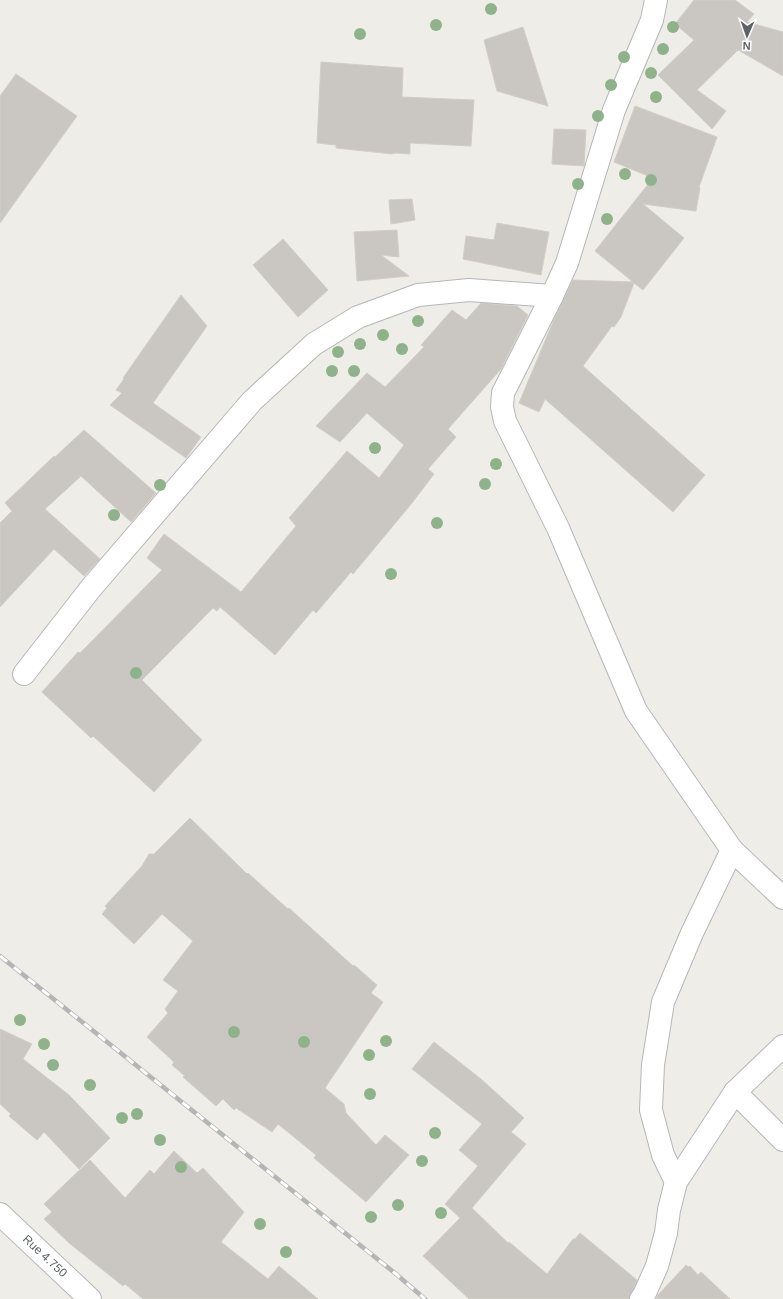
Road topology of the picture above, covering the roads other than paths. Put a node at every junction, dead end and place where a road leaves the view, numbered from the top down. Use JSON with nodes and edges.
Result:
{"nodes":[{"id":1,"x":656,"y":0,"type":"edge"},
{"id":2,"x":552,"y":296,"type":"junction"},
{"id":3,"x":24,"y":674,"type":"dead end"},
{"id":4,"x":732,"y":850,"type":"junction"},
{"id":5,"x":783,"y":898,"type":"edge"},
{"id":6,"x":783,"y":1046,"type":"edge"},
{"id":7,"x":735,"y":1092,"type":"junction"},
{"id":8,"x":783,"y":1140,"type":"edge"},
{"id":9,"x":676,"y":1182,"type":"junction"},
{"id":10,"x":0,"y":1214,"type":"edge"},
{"id":11,"x":90,"y":1299,"type":"edge"},
{"id":12,"x":641,"y":1299,"type":"edge"}],
"edges":[{"from":1,"to":2,"type":"street"},
{"from":2,"to":3,"type":"street"},
{"from":2,"to":4,"type":"street"},
{"from":4,"to":5,"type":"street"},
{"from":4,"to":9,"type":"street"},
{"from":6,"to":7,"type":"street"},
{"from":7,"to":8,"type":"street"},
{"from":7,"to":9,"type":"street"},
{"from":9,"to":12,"type":"street"},
{"from":10,"to":11,"type":"street","name":"Rue 4.750"}]}
